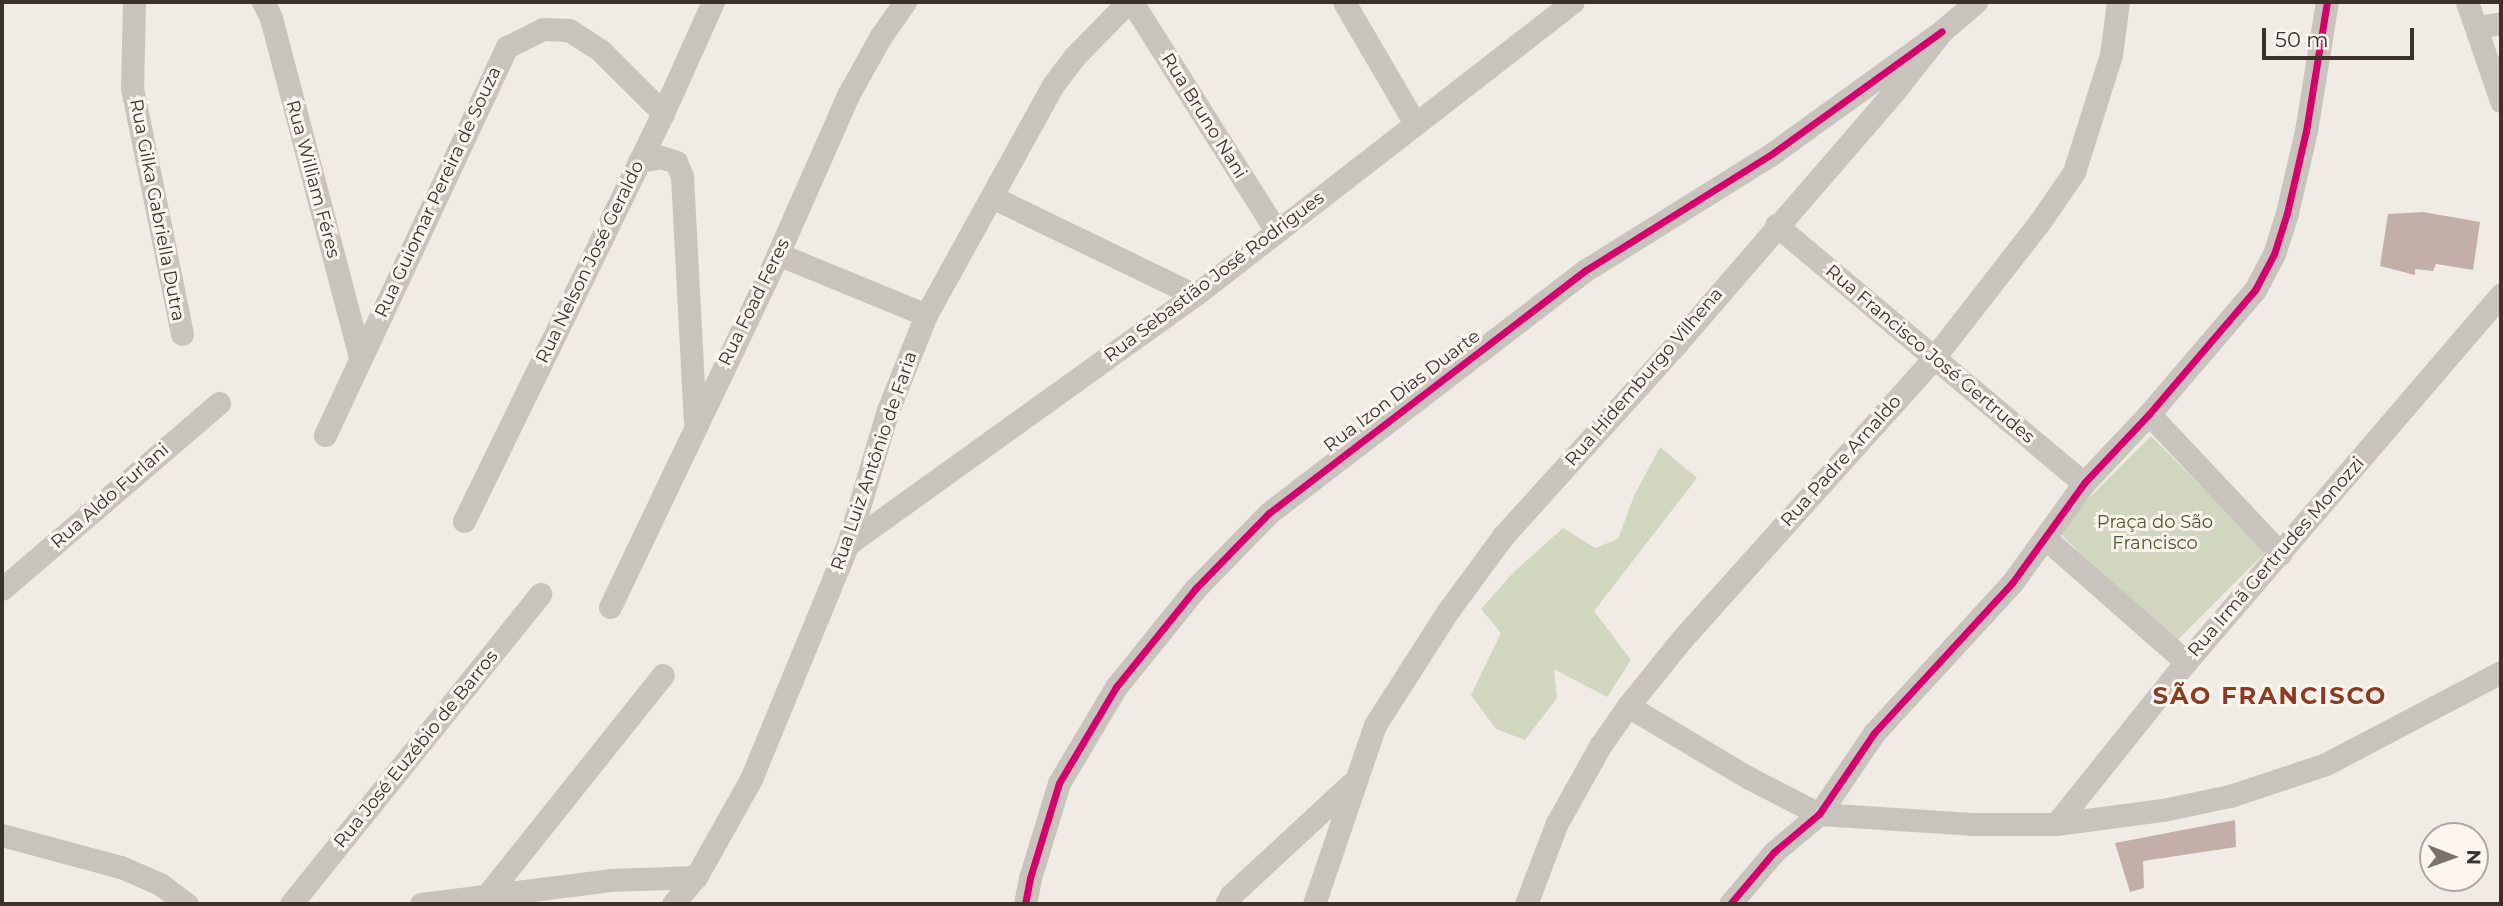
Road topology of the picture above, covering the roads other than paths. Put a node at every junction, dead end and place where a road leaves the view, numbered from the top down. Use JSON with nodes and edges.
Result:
{"nodes":[{"id":1,"x":134,"y":2,"type":"edge"},
{"id":2,"x":263,"y":2,"type":"edge"},
{"id":3,"x":713,"y":2,"type":"edge"},
{"id":4,"x":905,"y":2,"type":"edge"},
{"id":5,"x":1130,"y":2,"type":"edge"},
{"id":6,"x":1344,"y":2,"type":"edge"},
{"id":7,"x":1976,"y":2,"type":"edge"},
{"id":8,"x":2118,"y":2,"type":"edge"},
{"id":9,"x":2327,"y":2,"type":"edge"},
{"id":10,"x":2467,"y":2,"type":"edge"},
{"id":11,"x":1561,"y":6,"type":"edge"},
{"id":12,"x":2501,"y":23,"type":"edge"},
{"id":13,"x":2477,"y":27,"type":"junction"},
{"id":14,"x":1941,"y":31,"type":"junction"},
{"id":15,"x":2501,"y":101,"type":"edge"},
{"id":16,"x":663,"y":113,"type":"junction"},
{"id":17,"x":1414,"y":122,"type":"junction"},
{"id":18,"x":639,"y":160,"type":"junction"},
{"id":19,"x":992,"y":197,"type":"junction"},
{"id":20,"x":1776,"y":225,"type":"junction"},
{"id":21,"x":1276,"y":231,"type":"junction"},
{"id":22,"x":778,"y":254,"type":"junction"},
{"id":23,"x":2501,"y":294,"type":"edge"},
{"id":24,"x":1195,"y":295,"type":"junction"},
{"id":25,"x":926,"y":315,"type":"junction"},
{"id":26,"x":182,"y":334,"type":"dead end"},
{"id":27,"x":360,"y":358,"type":"junction"},
{"id":28,"x":1933,"y":359,"type":"junction"},
{"id":29,"x":219,"y":403,"type":"dead end"},
{"id":30,"x":2149,"y":414,"type":"junction"},
{"id":31,"x":695,"y":424,"type":"junction"},
{"id":32,"x":325,"y":435,"type":"dead end"},
{"id":33,"x":2084,"y":484,"type":"junction"},
{"id":34,"x":464,"y":521,"type":"dead end"},
{"id":35,"x":2045,"y":538,"type":"junction"},
{"id":36,"x":848,"y":544,"type":"junction"},
{"id":37,"x":2281,"y":554,"type":"junction"},
{"id":38,"x":2,"y":589,"type":"edge"},
{"id":39,"x":540,"y":594,"type":"dead end"},
{"id":40,"x":610,"y":607,"type":"dead end"},
{"id":41,"x":2186,"y":662,"type":"junction"},
{"id":42,"x":2501,"y":671,"type":"edge"},
{"id":43,"x":663,"y":675,"type":"dead end"},
{"id":44,"x":1629,"y":706,"type":"junction"},
{"id":45,"x":1354,"y":782,"type":"junction"},
{"id":46,"x":1819,"y":814,"type":"junction"},
{"id":47,"x":2056,"y":824,"type":"junction"},
{"id":48,"x":2,"y":835,"type":"edge"},
{"id":49,"x":696,"y":877,"type":"junction"},
{"id":50,"x":483,"y":900,"type":"edge"},
{"id":51,"x":1741,"y":900,"type":"edge"},
{"id":52,"x":187,"y":904,"type":"edge"},
{"id":53,"x":291,"y":904,"type":"edge"},
{"id":54,"x":421,"y":904,"type":"edge"},
{"id":55,"x":673,"y":904,"type":"edge"},
{"id":56,"x":1025,"y":904,"type":"edge"},
{"id":57,"x":1226,"y":904,"type":"edge"},
{"id":58,"x":1314,"y":904,"type":"edge"},
{"id":59,"x":1526,"y":904,"type":"edge"}],
"edges":[{"from":1,"to":26,"type":"street","name":"Rua Gilka Gabriella Dutra"},
{"from":2,"to":27,"type":"street","name":"Rua William Féres"},
{"from":3,"to":16,"type":"street","name":"Rua Nelson José Geraldo"},
{"from":4,"to":22,"type":"street","name":"Rua Foad Feres"},
{"from":5,"to":19,"type":"street","name":"Rua Luiz Antônio de Faria"},
{"from":5,"to":21,"type":"street","name":"Rua Bruno Nani"},
{"from":6,"to":17,"type":"street"},
{"from":7,"to":14,"type":"street","name":"Rua Hidemburgo Vilhena"},
{"from":8,"to":28,"type":"street","name":"Rua Padre Arnaldo"},
{"from":9,"to":30,"type":"street"},
{"from":10,"to":13,"type":"street"},
{"from":11,"to":17,"type":"street","name":"Rua Sebastião José Rodrigues"},
{"from":12,"to":13,"type":"street"},
{"from":13,"to":15,"type":"street"},
{"from":14,"to":20,"type":"street","name":"Rua Hidemburgo Vilhena"},
{"from":14,"to":56,"type":"street","name":"Rua Izon Dias Duarte"},
{"from":16,"to":18,"type":"street","name":"Rua Nelson José Geraldo"},
{"from":16,"to":27,"type":"street","name":"Rua Guiomar Pereira de Souza"},
{"from":17,"to":21,"type":"street","name":"Rua Sebastião José Rodrigues"},
{"from":18,"to":31,"type":"street"},
{"from":18,"to":34,"type":"street","name":"Rua Nelson José Geraldo"},
{"from":19,"to":24,"type":"street"},
{"from":19,"to":25,"type":"street","name":"Rua Luiz Antônio de Faria"},
{"from":20,"to":28,"type":"street","name":"Rua Francisco José Gertrudes"},
{"from":20,"to":45,"type":"street","name":"Rua Hidemburgo Vilhena"},
{"from":21,"to":24,"type":"street","name":"Rua Sebastião José Rodrigues"},
{"from":22,"to":25,"type":"street"},
{"from":22,"to":31,"type":"street","name":"Rua Foad Feres"},
{"from":23,"to":37,"type":"street","name":"Rua Irmã Gertrudes Monozzi"},
{"from":24,"to":36,"type":"street","name":"Rua Sebastião José Rodrigues"},
{"from":25,"to":36,"type":"street","name":"Rua Luiz Antônio de Faria"},
{"from":27,"to":32,"type":"street","name":"Rua Guiomar Pereira de Souza"},
{"from":28,"to":33,"type":"street","name":"Rua Francisco José Gertrudes"},
{"from":28,"to":44,"type":"street","name":"Rua Padre Arnaldo"},
{"from":29,"to":38,"type":"street","name":"Rua Aldo Furlani"},
{"from":30,"to":33,"type":"street"},
{"from":30,"to":37,"type":"street"},
{"from":31,"to":40,"type":"street","name":"Rua Foad Feres"},
{"from":33,"to":35,"type":"street"},
{"from":35,"to":41,"type":"street"},
{"from":35,"to":46,"type":"street"},
{"from":36,"to":49,"type":"street","name":"Rua Luiz Antônio de Faria"},
{"from":37,"to":41,"type":"street","name":"Rua Irmã Gertrudes Monozzi"},
{"from":39,"to":53,"type":"street","name":"Rua José Euzébio de Barros"},
{"from":41,"to":47,"type":"street","name":"Rua Irmã Gertrudes Monozzi"},
{"from":42,"to":47,"type":"street"},
{"from":43,"to":50,"type":"street"},
{"from":44,"to":46,"type":"street"},
{"from":44,"to":59,"type":"street","name":"Rua Padre Arnaldo"},
{"from":45,"to":57,"type":"street"},
{"from":45,"to":58,"type":"street","name":"Rua Hidemburgo Vilhena"},
{"from":46,"to":47,"type":"street"},
{"from":46,"to":51,"type":"street"},
{"from":48,"to":52,"type":"street"},
{"from":49,"to":50,"type":"street"},
{"from":49,"to":55,"type":"street","name":"Rua Luiz Antônio de Faria"},
{"from":50,"to":54,"type":"street"}]}
